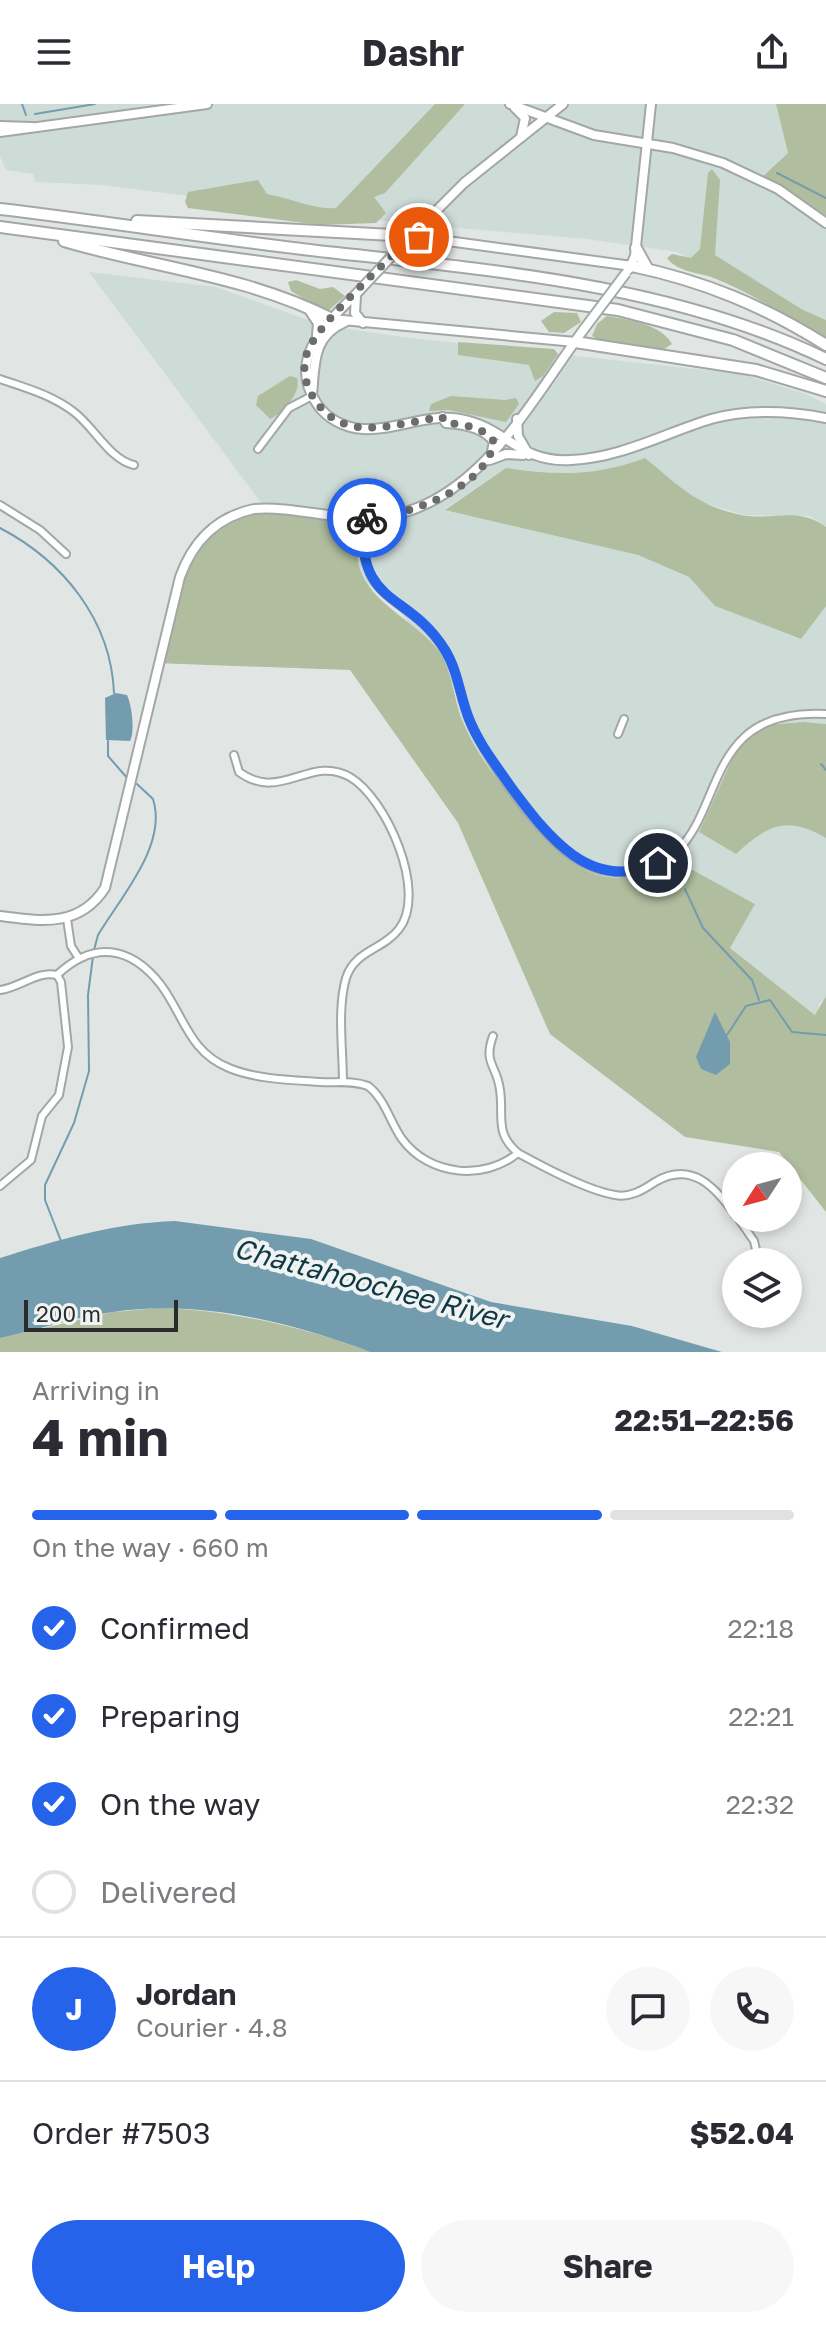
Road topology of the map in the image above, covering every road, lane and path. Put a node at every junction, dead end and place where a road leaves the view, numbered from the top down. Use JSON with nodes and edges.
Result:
{"nodes":[{"id":1,"x":207,"y":104,"type":"edge"},
{"id":2,"x":510,"y":104,"type":"edge"},
{"id":3,"x":563,"y":104,"type":"edge"},
{"id":4,"x":651,"y":104,"type":"edge"},
{"id":5,"x":546,"y":118,"type":"junction"},
{"id":6,"x":0,"y":126,"type":"edge"},
{"id":7,"x":33,"y":127,"type":"junction"},
{"id":8,"x":0,"y":132,"type":"edge"},
{"id":9,"x":520,"y":138,"type":"junction"},
{"id":10,"x":647,"y":144,"type":"junction"},
{"id":11,"x":0,"y":209,"type":"edge"},
{"id":12,"x":46,"y":214,"type":"junction"},
{"id":13,"x":826,"y":223,"type":"edge"},
{"id":14,"x":0,"y":227,"type":"edge"},
{"id":15,"x":35,"y":232,"type":"junction"},
{"id":16,"x":408,"y":239,"type":"junction"},
{"id":17,"x":636,"y":248,"type":"junction"},
{"id":18,"x":649,"y":269,"type":"junction"},
{"id":19,"x":629,"y":270,"type":"junction"},
{"id":20,"x":358,"y":292,"type":"junction"},
{"id":21,"x":303,"y":305,"type":"junction"},
{"id":22,"x":332,"y":319,"type":"junction"},
{"id":23,"x":346,"y":322,"type":"junction"},
{"id":24,"x":364,"y":324,"type":"junction"},
{"id":25,"x":318,"y":335,"type":"junction"},
{"id":26,"x":575,"y":342,"type":"junction"},
{"id":27,"x":826,"y":345,"type":"edge"},
{"id":28,"x":826,"y":359,"type":"edge"},
{"id":29,"x":826,"y":378,"type":"edge"},
{"id":30,"x":0,"y":379,"type":"edge"},
{"id":31,"x":826,"y":391,"type":"edge"},
{"id":32,"x":312,"y":396,"type":"junction"},
{"id":33,"x":442,"y":417,"type":"junction"},
{"id":34,"x":826,"y":418,"type":"edge"},
{"id":35,"x":517,"y":419,"type":"junction"},
{"id":36,"x":503,"y":438,"type":"junction"},
{"id":37,"x":258,"y":449,"type":"dead end"},
{"id":38,"x":530,"y":456,"type":"junction"},
{"id":39,"x":486,"y":462,"type":"junction"},
{"id":40,"x":134,"y":465,"type":"dead end"},
{"id":41,"x":0,"y":505,"type":"edge"},
{"id":42,"x":367,"y":518,"type":"junction"},
{"id":43,"x":66,"y":554,"type":"dead end"},
{"id":44,"x":826,"y":714,"type":"edge"},
{"id":45,"x":624,"y":719,"type":"dead end"},
{"id":46,"x":618,"y":734,"type":"dead end"},
{"id":47,"x":234,"y":755,"type":"dead end"},
{"id":48,"x":0,"y":916,"type":"edge"},
{"id":49,"x":67,"y":919,"type":"junction"},
{"id":50,"x":78,"y":957,"type":"junction"},
{"id":51,"x":57,"y":975,"type":"junction"},
{"id":52,"x":0,"y":990,"type":"edge"},
{"id":53,"x":493,"y":1036,"type":"dead end"},
{"id":54,"x":343,"y":1082,"type":"junction"},
{"id":55,"x":518,"y":1153,"type":"junction"},
{"id":56,"x":0,"y":1186,"type":"edge"},
{"id":57,"x":722,"y":1196,"type":"edge"}],
"edges":[{"from":1,"to":7,"type":"street"},
{"from":2,"to":5,"type":"street"},
{"from":2,"to":9,"type":"street"},
{"from":3,"to":5,"type":"street"},
{"from":4,"to":10,"type":"street"},
{"from":5,"to":9,"type":"street"},
{"from":5,"to":10,"type":"street"},
{"from":6,"to":7,"type":"street"},
{"from":7,"to":8,"type":"street"},
{"from":9,"to":16,"type":"street"},
{"from":10,"to":13,"type":"street"},
{"from":10,"to":17,"type":"street"},
{"from":11,"to":12,"type":"highway"},
{"from":12,"to":16,"type":"highway"},
{"from":12,"to":28,"type":"highway"},
{"from":14,"to":15,"type":"highway"},
{"from":15,"to":21,"type":"highway"},
{"from":15,"to":29,"type":"highway"},
{"from":16,"to":19,"type":"street"},
{"from":16,"to":20,"type":"street","bridge":true},
{"from":17,"to":18,"type":"highway"},
{"from":17,"to":19,"type":"street"},
{"from":18,"to":19,"type":"highway"},
{"from":18,"to":27,"type":"highway"},
{"from":19,"to":26,"type":"street","bridge":true},
{"from":20,"to":22,"type":"street"},
{"from":20,"to":24,"type":"street"},
{"from":21,"to":22,"type":"highway"},
{"from":21,"to":25,"type":"highway"},
{"from":22,"to":23,"type":"street"},
{"from":22,"to":25,"type":"street"},
{"from":23,"to":24,"type":"street"},
{"from":23,"to":32,"type":"street"},
{"from":24,"to":26,"type":"street"},
{"from":25,"to":32,"type":"street"},
{"from":26,"to":31,"type":"highway"},
{"from":26,"to":35,"type":"street"},
{"from":30,"to":40,"type":"street"},
{"from":32,"to":33,"type":"street"},
{"from":32,"to":37,"type":"street"},
{"from":33,"to":36,"type":"street"},
{"from":33,"to":39,"type":"street"},
{"from":34,"to":38,"type":"street"},
{"from":35,"to":36,"type":"street"},
{"from":35,"to":38,"type":"street"},
{"from":36,"to":38,"type":"street"},
{"from":36,"to":39,"type":"street"},
{"from":38,"to":39,"type":"street"},
{"from":39,"to":42,"type":"street"},
{"from":41,"to":43,"type":"street"},
{"from":42,"to":44,"type":"street"},
{"from":42,"to":49,"type":"street"},
{"from":45,"to":46,"type":"street"},
{"from":47,"to":54,"type":"street"},
{"from":48,"to":49,"type":"street"},
{"from":49,"to":50,"type":"street"},
{"from":50,"to":51,"type":"street"},
{"from":50,"to":54,"type":"street"},
{"from":51,"to":52,"type":"street"},
{"from":51,"to":56,"type":"street"},
{"from":53,"to":55,"type":"street"},
{"from":54,"to":55,"type":"street"},
{"from":55,"to":57,"type":"street"}]}
